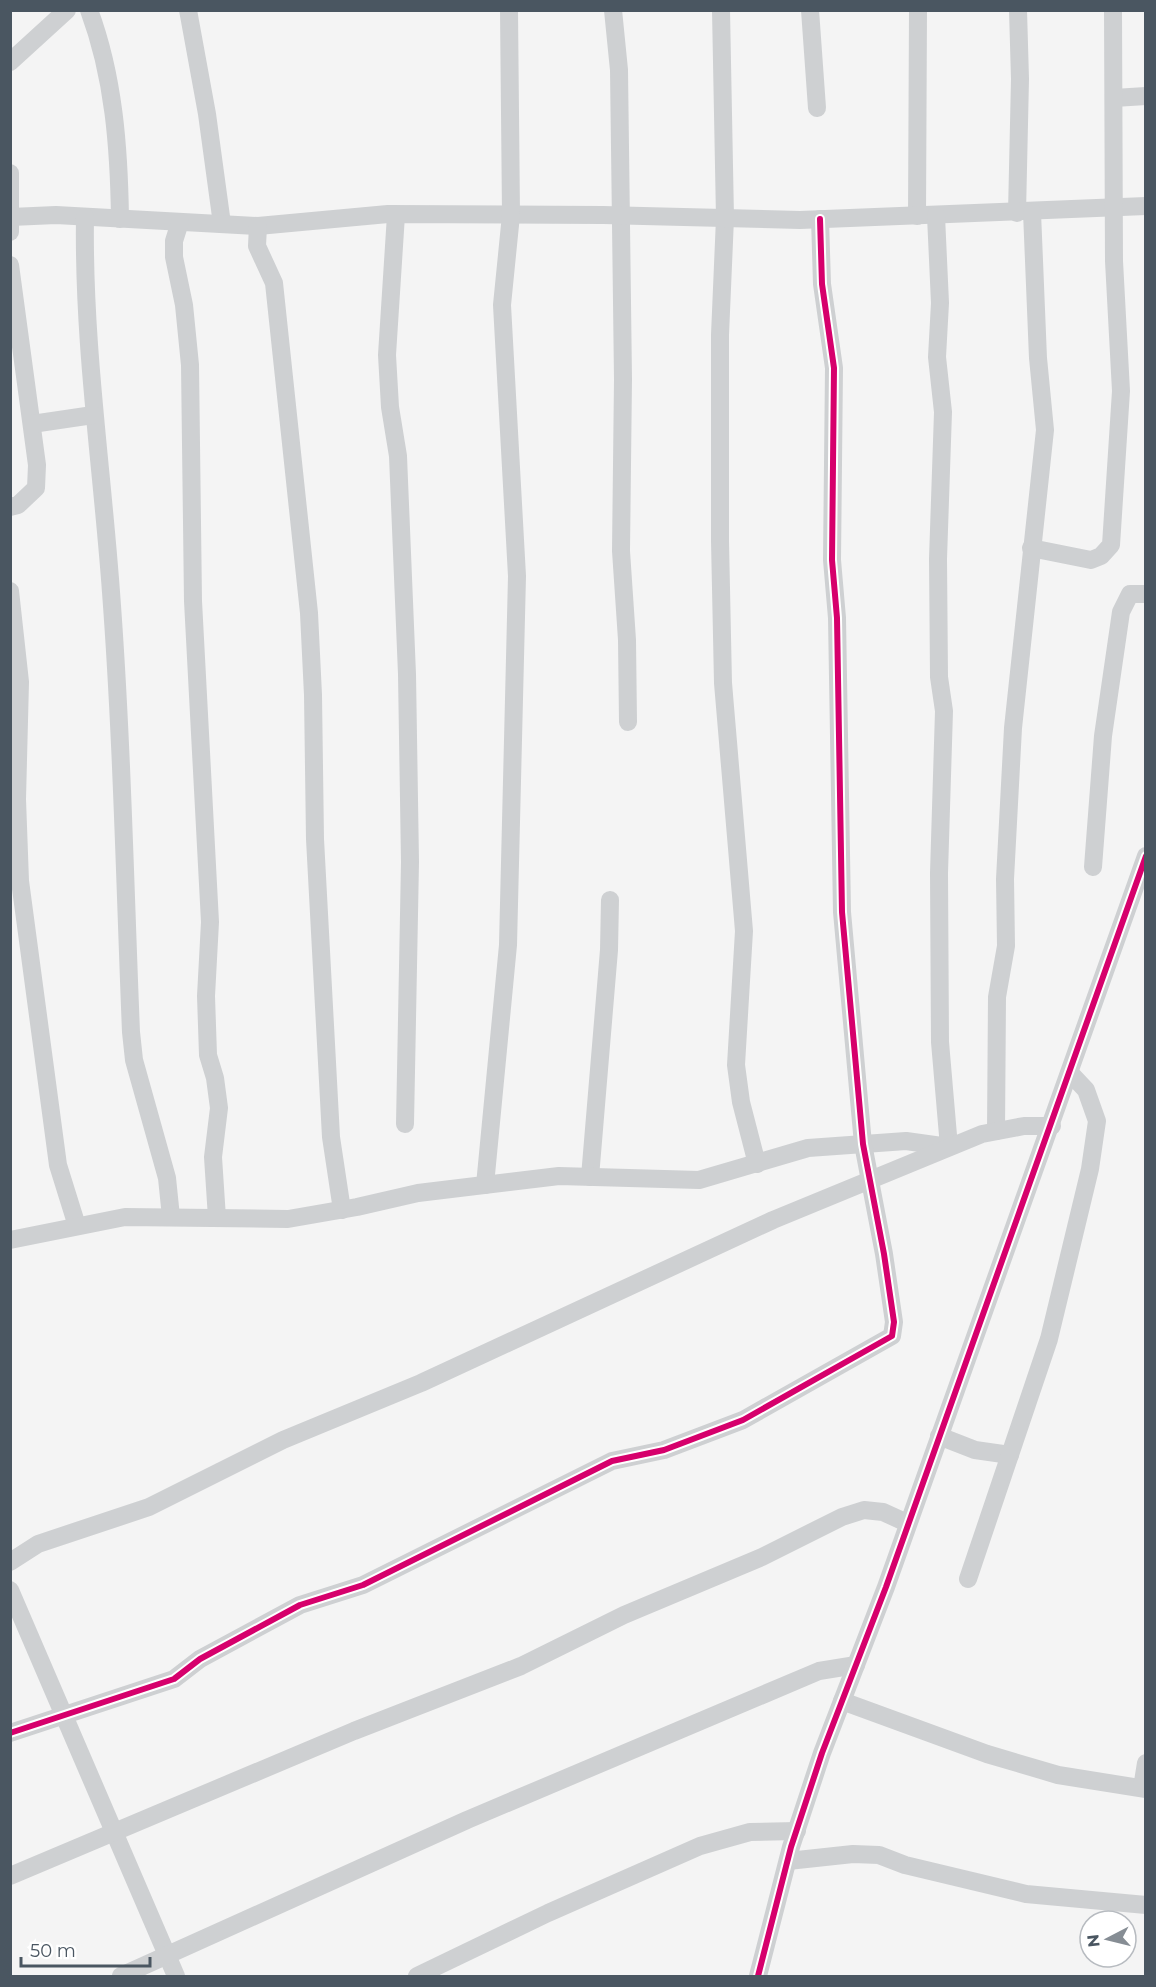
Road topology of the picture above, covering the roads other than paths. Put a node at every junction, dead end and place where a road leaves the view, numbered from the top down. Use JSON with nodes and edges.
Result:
{"nodes":[{"id":1,"x":67,"y":10,"type":"edge"},
{"id":2,"x":89,"y":10,"type":"edge"},
{"id":3,"x":188,"y":10,"type":"edge"},
{"id":4,"x":509,"y":10,"type":"edge"},
{"id":5,"x":613,"y":10,"type":"edge"},
{"id":6,"x":721,"y":10,"type":"edge"},
{"id":7,"x":810,"y":10,"type":"edge"},
{"id":8,"x":918,"y":10,"type":"edge"},
{"id":9,"x":1018,"y":10,"type":"edge"},
{"id":10,"x":1113,"y":10,"type":"edge"},
{"id":11,"x":10,"y":62,"type":"edge"},
{"id":12,"x":1146,"y":96,"type":"edge"},
{"id":13,"x":1114,"y":98,"type":"junction"},
{"id":14,"x":817,"y":108,"type":"dead end"},
{"id":15,"x":10,"y":173,"type":"edge"},
{"id":16,"x":1146,"y":206,"type":"edge"},
{"id":17,"x":1116,"y":208,"type":"junction"},
{"id":18,"x":1025,"y":213,"type":"junction"},
{"id":19,"x":396,"y":214,"type":"junction"},
{"id":20,"x":511,"y":215,"type":"junction"},
{"id":21,"x":622,"y":216,"type":"junction"},
{"id":22,"x":917,"y":216,"type":"junction"},
{"id":23,"x":936,"y":216,"type":"junction"},
{"id":24,"x":11,"y":217,"type":"edge"},
{"id":25,"x":85,"y":217,"type":"junction"},
{"id":26,"x":725,"y":218,"type":"junction"},
{"id":27,"x":120,"y":219,"type":"junction"},
{"id":28,"x":820,"y":219,"type":"junction"},
{"id":29,"x":180,"y":222,"type":"junction"},
{"id":30,"x":222,"y":224,"type":"junction"},
{"id":31,"x":258,"y":226,"type":"junction"},
{"id":32,"x":10,"y":232,"type":"edge"},
{"id":33,"x":10,"y":265,"type":"edge"},
{"id":34,"x":93,"y":415,"type":"junction"},
{"id":35,"x":32,"y":424,"type":"junction"},
{"id":36,"x":10,"y":507,"type":"edge"},
{"id":37,"x":1031,"y":548,"type":"junction"},
{"id":38,"x":10,"y":591,"type":"edge"},
{"id":39,"x":1146,"y":594,"type":"edge"},
{"id":40,"x":627,"y":722,"type":"dead end"},
{"id":41,"x":1146,"y":856,"type":"edge"},
{"id":42,"x":1093,"y":867,"type":"dead end"},
{"id":43,"x":610,"y":900,"type":"dead end"},
{"id":44,"x":1070,"y":1073,"type":"junction"},
{"id":45,"x":405,"y":1124,"type":"dead end"},
{"id":46,"x":1052,"y":1126,"type":"junction"},
{"id":47,"x":996,"y":1131,"type":"junction"},
{"id":48,"x":863,"y":1144,"type":"junction"},
{"id":49,"x":949,"y":1147,"type":"junction"},
{"id":50,"x":757,"y":1164,"type":"junction"},
{"id":51,"x":590,"y":1177,"type":"junction"},
{"id":52,"x":871,"y":1180,"type":"junction"},
{"id":53,"x":485,"y":1185,"type":"junction"},
{"id":54,"x":342,"y":1210,"type":"junction"},
{"id":55,"x":171,"y":1217,"type":"junction"},
{"id":56,"x":218,"y":1218,"type":"junction"},
{"id":57,"x":77,"y":1226,"type":"junction"},
{"id":58,"x":10,"y":1240,"type":"edge"},
{"id":59,"x":939,"y":1436,"type":"junction"},
{"id":60,"x":1010,"y":1455,"type":"junction"},
{"id":61,"x":907,"y":1523,"type":"junction"},
{"id":62,"x":10,"y":1562,"type":"edge"},
{"id":63,"x":968,"y":1579,"type":"dead end"},
{"id":64,"x":10,"y":1590,"type":"edge"},
{"id":65,"x":856,"y":1665,"type":"junction"},
{"id":66,"x":842,"y":1701,"type":"junction"},
{"id":67,"x":62,"y":1715,"type":"junction"},
{"id":68,"x":10,"y":1733,"type":"edge"},
{"id":69,"x":1146,"y":1763,"type":"edge"},
{"id":70,"x":1144,"y":1789,"type":"edge"},
{"id":71,"x":113,"y":1831,"type":"junction"},
{"id":72,"x":797,"y":1831,"type":"junction"},
{"id":73,"x":788,"y":1861,"type":"junction"},
{"id":74,"x":10,"y":1876,"type":"edge"},
{"id":75,"x":1146,"y":1905,"type":"edge"},
{"id":76,"x":167,"y":1955,"type":"junction"},
{"id":77,"x":121,"y":1977,"type":"edge"},
{"id":78,"x":176,"y":1977,"type":"edge"},
{"id":79,"x":417,"y":1977,"type":"edge"},
{"id":80,"x":758,"y":1977,"type":"edge"}],
"edges":[{"from":1,"to":11,"type":"street"},
{"from":2,"to":27,"type":"street"},
{"from":3,"to":30,"type":"street"},
{"from":4,"to":20,"type":"street"},
{"from":5,"to":21,"type":"street"},
{"from":6,"to":26,"type":"street"},
{"from":7,"to":14,"type":"street"},
{"from":8,"to":22,"type":"street"},
{"from":9,"to":18,"type":"street"},
{"from":10,"to":13,"type":"street"},
{"from":12,"to":13,"type":"street"},
{"from":13,"to":17,"type":"street"},
{"from":15,"to":24,"type":"street"},
{"from":16,"to":17,"type":"street"},
{"from":17,"to":18,"type":"street"},
{"from":17,"to":37,"type":"street"},
{"from":18,"to":23,"type":"street"},
{"from":18,"to":37,"type":"street"},
{"from":19,"to":20,"type":"street"},
{"from":19,"to":31,"type":"street"},
{"from":19,"to":45,"type":"street"},
{"from":20,"to":21,"type":"street"},
{"from":20,"to":53,"type":"street"},
{"from":21,"to":26,"type":"street"},
{"from":21,"to":40,"type":"street"},
{"from":22,"to":23,"type":"street"},
{"from":22,"to":28,"type":"street"},
{"from":23,"to":49,"type":"street"},
{"from":24,"to":25,"type":"street"},
{"from":24,"to":32,"type":"street"},
{"from":25,"to":27,"type":"street"},
{"from":25,"to":34,"type":"street"},
{"from":26,"to":28,"type":"street"},
{"from":26,"to":50,"type":"street"},
{"from":27,"to":29,"type":"street"},
{"from":28,"to":48,"type":"street"},
{"from":29,"to":30,"type":"street"},
{"from":29,"to":56,"type":"street"},
{"from":30,"to":31,"type":"street"},
{"from":31,"to":54,"type":"street"},
{"from":33,"to":35,"type":"street"},
{"from":34,"to":35,"type":"street"},
{"from":34,"to":55,"type":"street"},
{"from":35,"to":36,"type":"street"},
{"from":37,"to":47,"type":"street"},
{"from":38,"to":57,"type":"street"},
{"from":39,"to":42,"type":"street"},
{"from":41,"to":44,"type":"street"},
{"from":43,"to":51,"type":"street"},
{"from":44,"to":46,"type":"street"},
{"from":44,"to":60,"type":"street"},
{"from":46,"to":47,"type":"street"},
{"from":46,"to":59,"type":"street"},
{"from":47,"to":49,"type":"street"},
{"from":48,"to":49,"type":"street"},
{"from":48,"to":50,"type":"street"},
{"from":48,"to":52,"type":"street"},
{"from":49,"to":52,"type":"street"},
{"from":50,"to":51,"type":"street"},
{"from":51,"to":53,"type":"street"},
{"from":52,"to":62,"type":"street"},
{"from":52,"to":67,"type":"street"},
{"from":53,"to":54,"type":"street"},
{"from":54,"to":56,"type":"street"},
{"from":55,"to":56,"type":"street"},
{"from":55,"to":57,"type":"street"},
{"from":57,"to":58,"type":"street"},
{"from":59,"to":60,"type":"street"},
{"from":59,"to":61,"type":"street"},
{"from":60,"to":63,"type":"street"},
{"from":61,"to":65,"type":"street"},
{"from":61,"to":71,"type":"street"},
{"from":64,"to":67,"type":"street"},
{"from":65,"to":66,"type":"street"},
{"from":65,"to":76,"type":"street"},
{"from":66,"to":70,"type":"street"},
{"from":66,"to":72,"type":"street"},
{"from":67,"to":68,"type":"street"},
{"from":67,"to":71,"type":"street"},
{"from":69,"to":70,"type":"street"},
{"from":71,"to":74,"type":"street"},
{"from":71,"to":76,"type":"street"},
{"from":72,"to":73,"type":"street"},
{"from":72,"to":79,"type":"street"},
{"from":73,"to":75,"type":"street"},
{"from":73,"to":80,"type":"street"},
{"from":76,"to":77,"type":"street"},
{"from":76,"to":78,"type":"street"}]}
